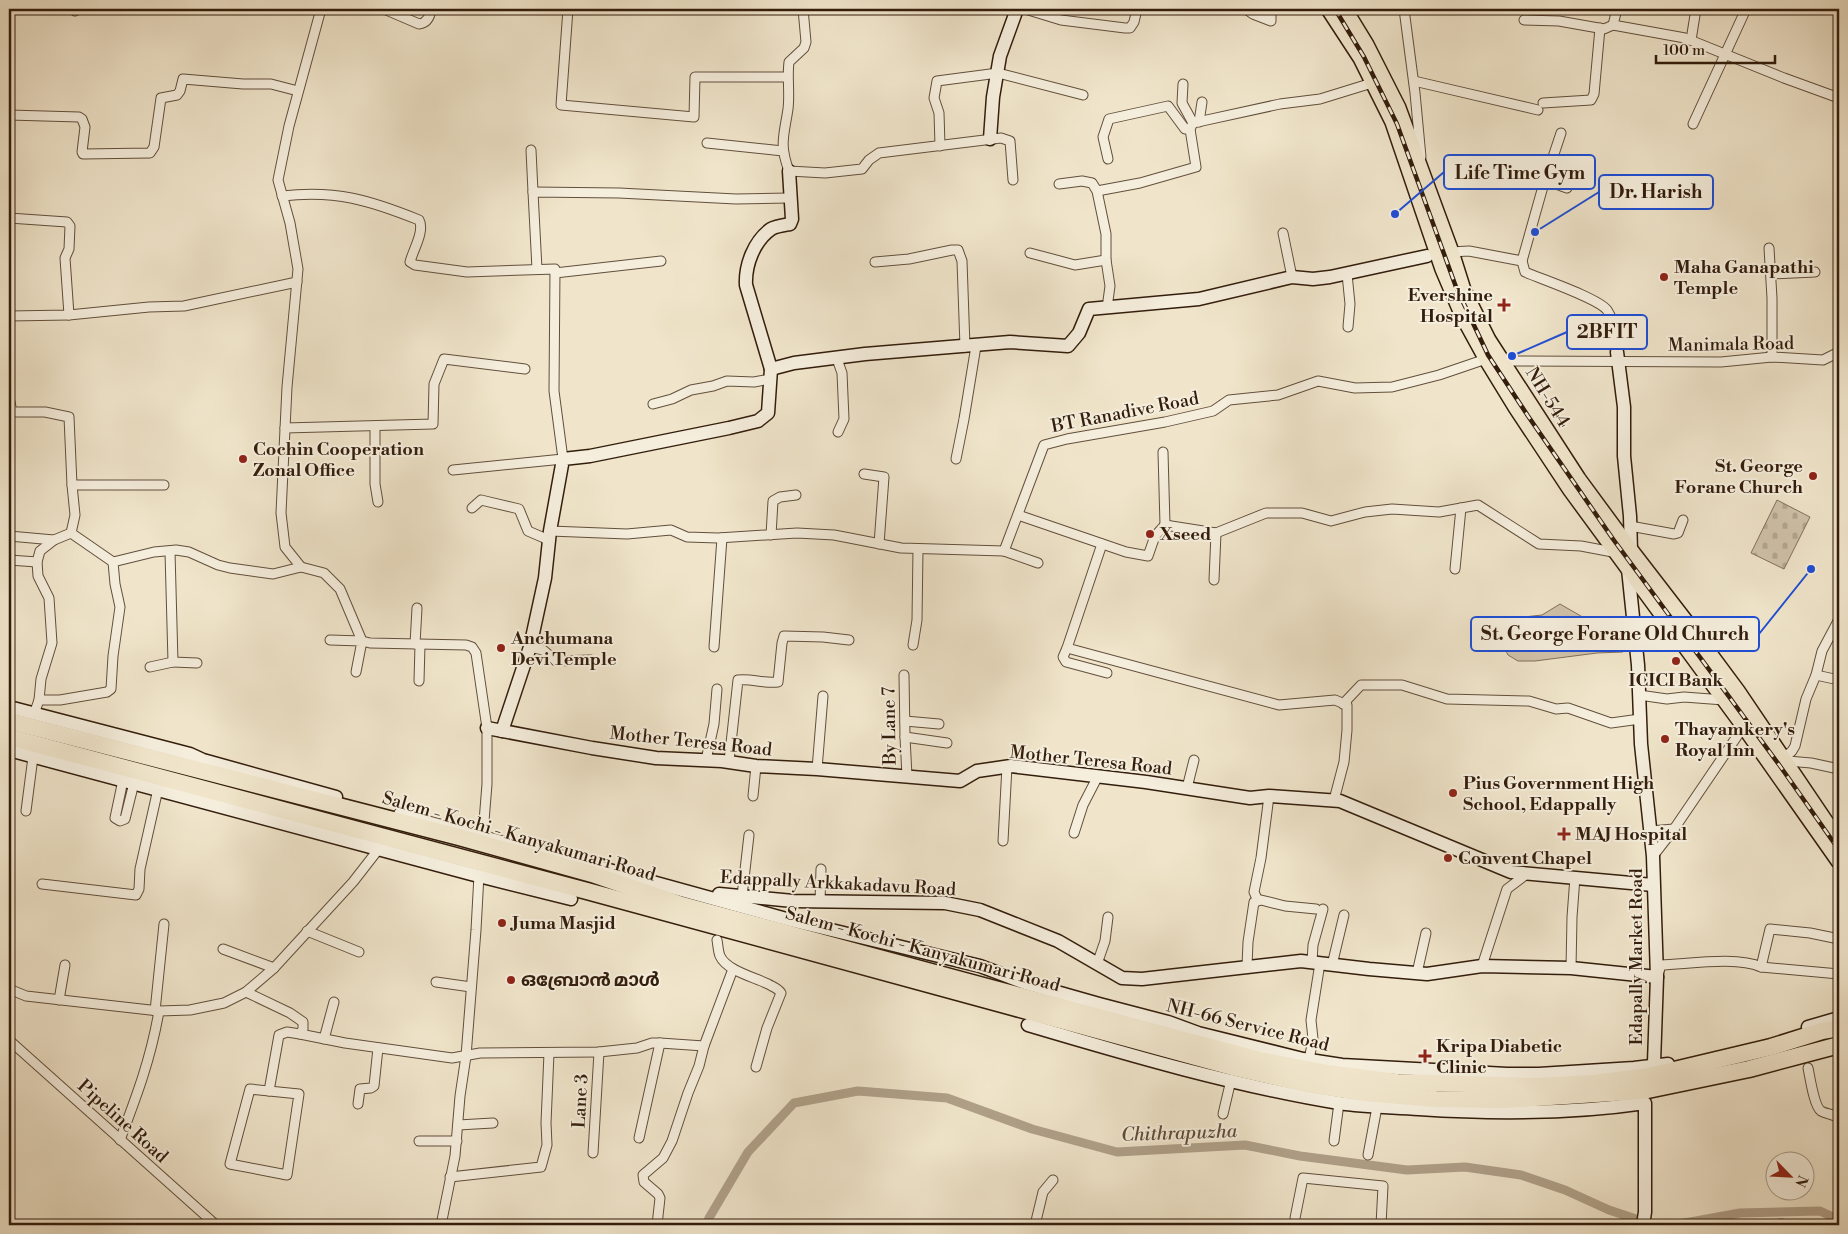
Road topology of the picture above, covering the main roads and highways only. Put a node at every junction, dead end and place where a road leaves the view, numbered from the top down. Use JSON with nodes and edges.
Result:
{"nodes":[{"id":1,"x":1329,"y":9,"type":"edge"},
{"id":2,"x":1344,"y":9,"type":"edge"},
{"id":3,"x":1417,"y":175,"type":"junction"},
{"id":4,"x":1439,"y":254,"type":"junction"},
{"id":5,"x":1624,"y":552,"type":"junction"},
{"id":6,"x":1715,"y":674,"type":"junction"},
{"id":7,"x":9,"y":721,"type":"edge"},
{"id":8,"x":9,"y":737,"type":"edge"},
{"id":9,"x":1766,"y":745,"type":"junction"},
{"id":10,"x":280,"y":792,"type":"junction"},
{"id":11,"x":275,"y":808,"type":"junction"},
{"id":12,"x":1839,"y":835,"type":"edge"},
{"id":13,"x":1839,"y":842,"type":"edge"},
{"id":14,"x":1839,"y":854,"type":"edge"},
{"id":15,"x":1839,"y":861,"type":"edge"},
{"id":16,"x":1839,"y":1028,"type":"edge"},
{"id":17,"x":1170,"y":1044,"type":"junction"},
{"id":18,"x":1839,"y":1045,"type":"edge"}],
"edges":[{"from":1,"to":3,"type":"main road","name":"NH-544"},
{"from":2,"to":3,"type":"main road","name":"NH-544"},
{"from":3,"to":4,"type":"main road","name":"NH-544"},
{"from":3,"to":4,"type":"main road","name":"NH-544"},
{"from":4,"to":5,"type":"main road","name":"NH-544"},
{"from":4,"to":5,"type":"main road","name":"NH-544"},
{"from":5,"to":6,"type":"main road","name":"NH-544"},
{"from":6,"to":9,"type":"main road","name":"NH-544"},
{"from":6,"to":9,"type":"main road","name":"NH-544"},
{"from":7,"to":10,"type":"highway","name":"Salem - Kochi - Kanyakumari Road"},
{"from":8,"to":11,"type":"highway","name":"Salem - Kochi - Kanyakumari Road"},
{"from":9,"to":12,"type":"main road"},
{"from":9,"to":13,"type":"main road"},
{"from":9,"to":14,"type":"main road"},
{"from":9,"to":15,"type":"main road"},
{"from":10,"to":11,"type":"highway"},
{"from":10,"to":17,"type":"highway","name":"Salem - Kochi - Kanyakumari Road"},
{"from":11,"to":17,"type":"highway","name":"Salem - Kochi - Kanyakumari Road"},
{"from":16,"to":17,"type":"highway","name":"Salem - Kochi - Kanyakumari Road"},
{"from":17,"to":18,"type":"highway","name":"Salem - Kochi - Kanyakumari Road"}]}
